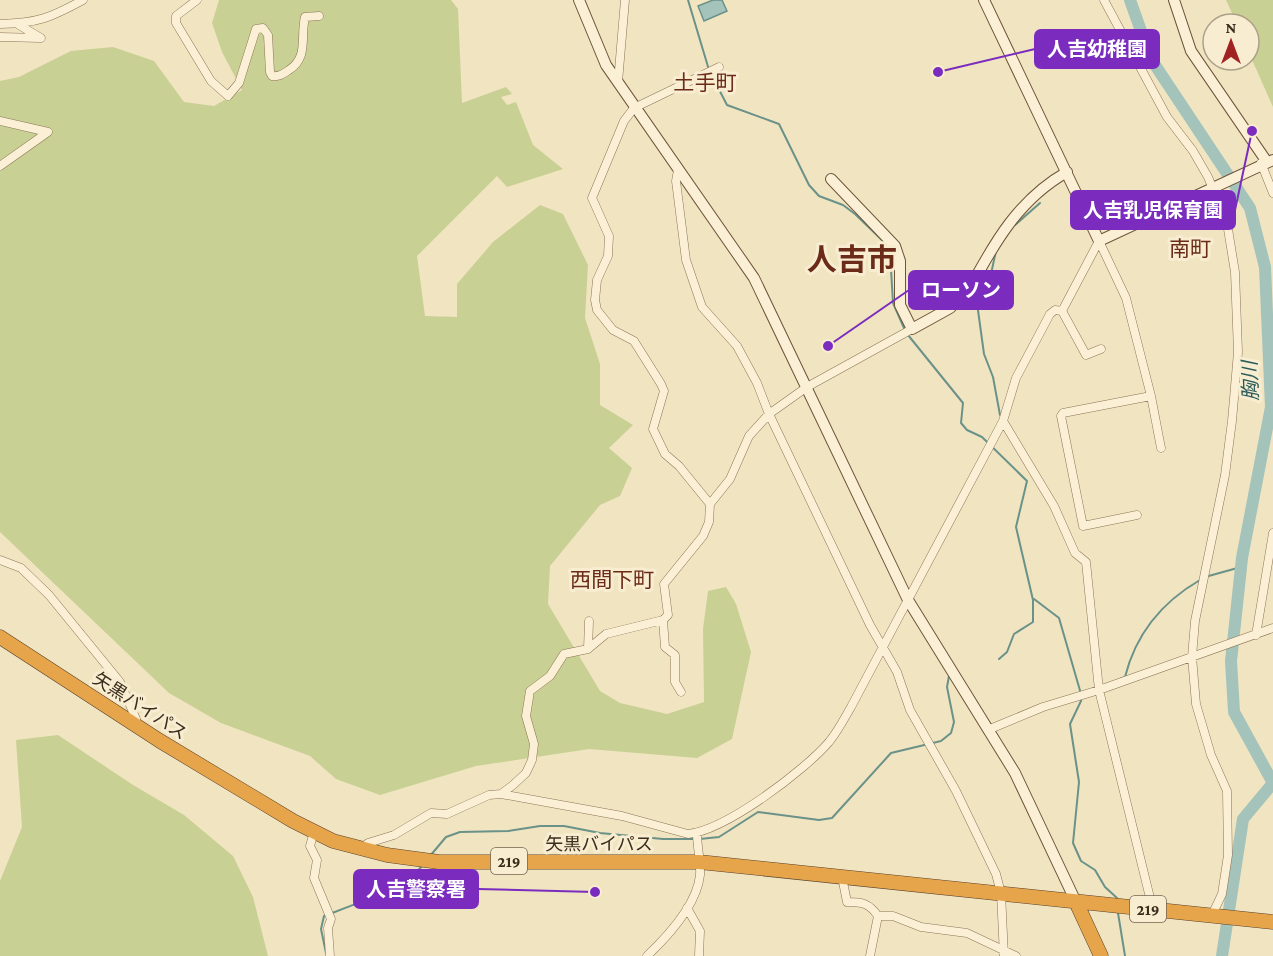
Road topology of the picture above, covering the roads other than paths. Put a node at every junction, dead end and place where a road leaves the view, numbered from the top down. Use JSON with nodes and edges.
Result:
{"nodes":[{"id":1,"x":83,"y":0,"type":"edge"},
{"id":2,"x":197,"y":0,"type":"edge"},
{"id":3,"x":579,"y":0,"type":"edge"},
{"id":4,"x":625,"y":0,"type":"edge"},
{"id":5,"x":984,"y":0,"type":"edge"},
{"id":6,"x":1104,"y":0,"type":"edge"},
{"id":7,"x":1174,"y":0,"type":"edge"},
{"id":8,"x":319,"y":16,"type":"dead end"},
{"id":9,"x":0,"y":24,"type":"edge"},
{"id":10,"x":19,"y":25,"type":"junction"},
{"id":11,"x":0,"y":37,"type":"edge"},
{"id":12,"x":719,"y":67,"type":"dead end"},
{"id":13,"x":617,"y":83,"type":"junction"},
{"id":14,"x":634,"y":108,"type":"junction"},
{"id":15,"x":0,"y":122,"type":"edge"},
{"id":16,"x":1267,"y":162,"type":"edge"},
{"id":17,"x":0,"y":166,"type":"edge"},
{"id":18,"x":678,"y":170,"type":"junction"},
{"id":19,"x":1067,"y":172,"type":"junction"},
{"id":20,"x":831,"y":179,"type":"dead end"},
{"id":21,"x":1216,"y":188,"type":"junction"},
{"id":22,"x":1273,"y":193,"type":"edge"},
{"id":23,"x":1099,"y":241,"type":"junction"},
{"id":24,"x":1062,"y":311,"type":"junction"},
{"id":25,"x":912,"y":329,"type":"junction"},
{"id":26,"x":1101,"y":349,"type":"dead end"},
{"id":27,"x":807,"y":387,"type":"junction"},
{"id":28,"x":1151,"y":396,"type":"junction"},
{"id":29,"x":769,"y":414,"type":"junction"},
{"id":30,"x":1003,"y":421,"type":"junction"},
{"id":31,"x":1161,"y":448,"type":"dead end"},
{"id":32,"x":710,"y":504,"type":"junction"},
{"id":33,"x":1137,"y":514,"type":"dead end"},
{"id":34,"x":1273,"y":533,"type":"edge"},
{"id":35,"x":0,"y":560,"type":"edge"},
{"id":36,"x":908,"y":600,"type":"junction"},
{"id":37,"x":663,"y":620,"type":"junction"},
{"id":38,"x":589,"y":621,"type":"dead end"},
{"id":39,"x":1273,"y":628,"type":"edge"},
{"id":40,"x":1254,"y":636,"type":"junction"},
{"id":41,"x":0,"y":637,"type":"edge"},
{"id":42,"x":884,"y":646,"type":"junction"},
{"id":43,"x":588,"y":649,"type":"junction"},
{"id":44,"x":1194,"y":656,"type":"junction"},
{"id":45,"x":1099,"y":690,"type":"junction"},
{"id":46,"x":681,"y":692,"type":"dead end"},
{"id":47,"x":136,"y":719,"type":"dead end"},
{"id":48,"x":990,"y":729,"type":"junction"},
{"id":49,"x":501,"y":794,"type":"junction"},
{"id":50,"x":314,"y":832,"type":"junction"},
{"id":51,"x":697,"y":833,"type":"junction"},
{"id":52,"x":361,"y":849,"type":"junction"},
{"id":53,"x":699,"y":862,"type":"junction"},
{"id":54,"x":842,"y":877,"type":"junction"},
{"id":55,"x":1001,"y":893,"type":"junction"},
{"id":56,"x":1076,"y":902,"type":"junction"},
{"id":57,"x":687,"y":908,"type":"junction"},
{"id":58,"x":1153,"y":910,"type":"junction"},
{"id":59,"x":878,"y":916,"type":"junction"},
{"id":60,"x":1216,"y":916,"type":"junction"},
{"id":61,"x":1273,"y":922,"type":"edge"},
{"id":62,"x":1004,"y":952,"type":"edge"},
{"id":63,"x":330,"y":956,"type":"edge"},
{"id":64,"x":647,"y":956,"type":"edge"},
{"id":65,"x":699,"y":956,"type":"edge"},
{"id":66,"x":870,"y":956,"type":"edge"},
{"id":67,"x":1016,"y":956,"type":"edge"},
{"id":68,"x":1101,"y":956,"type":"edge"}],
"edges":[{"from":1,"to":10,"type":"street"},
{"from":2,"to":8,"type":"street"},
{"from":3,"to":13,"type":"street"},
{"from":4,"to":13,"type":"street"},
{"from":5,"to":19,"type":"street"},
{"from":6,"to":21,"type":"street"},
{"from":7,"to":16,"type":"street"},
{"from":9,"to":10,"type":"street"},
{"from":10,"to":11,"type":"street"},
{"from":12,"to":14,"type":"street"},
{"from":13,"to":14,"type":"street"},
{"from":14,"to":18,"type":"street"},
{"from":14,"to":32,"type":"street"},
{"from":15,"to":17,"type":"street"},
{"from":16,"to":21,"type":"street"},
{"from":16,"to":22,"type":"street"},
{"from":18,"to":27,"type":"street"},
{"from":18,"to":29,"type":"street"},
{"from":19,"to":23,"type":"street"},
{"from":19,"to":25,"type":"street"},
{"from":20,"to":25,"type":"street"},
{"from":21,"to":23,"type":"street"},
{"from":21,"to":44,"type":"street"},
{"from":23,"to":24,"type":"street"},
{"from":23,"to":28,"type":"street"},
{"from":24,"to":26,"type":"street"},
{"from":24,"to":30,"type":"street"},
{"from":25,"to":27,"type":"street"},
{"from":27,"to":29,"type":"street"},
{"from":27,"to":36,"type":"street"},
{"from":28,"to":31,"type":"street"},
{"from":28,"to":33,"type":"street"},
{"from":29,"to":32,"type":"street"},
{"from":29,"to":42,"type":"street"},
{"from":30,"to":36,"type":"street"},
{"from":30,"to":45,"type":"street"},
{"from":32,"to":37,"type":"street"},
{"from":34,"to":40,"type":"street"},
{"from":35,"to":47,"type":"street"},
{"from":36,"to":42,"type":"street"},
{"from":36,"to":48,"type":"street"},
{"from":37,"to":43,"type":"street"},
{"from":37,"to":46,"type":"street"},
{"from":38,"to":43,"type":"street"},
{"from":39,"to":40,"type":"street"},
{"from":40,"to":44,"type":"street"},
{"from":41,"to":50,"type":"highway","name":"矢黒バイパス","number":"219"},
{"from":42,"to":51,"type":"street"},
{"from":42,"to":55,"type":"street"},
{"from":43,"to":49,"type":"street"},
{"from":44,"to":45,"type":"street"},
{"from":44,"to":60,"type":"street"},
{"from":45,"to":48,"type":"street"},
{"from":45,"to":58,"type":"street"},
{"from":48,"to":56,"type":"street"},
{"from":49,"to":51,"type":"street"},
{"from":49,"to":52,"type":"street"},
{"from":50,"to":52,"type":"highway","name":"矢黒バイパス","number":"219"},
{"from":50,"to":63,"type":"street"},
{"from":51,"to":53,"type":"street"},
{"from":52,"to":53,"type":"highway","name":"矢黒バイパス","number":"219"},
{"from":53,"to":54,"type":"highway","name":"矢黒バイパス","number":"219"},
{"from":53,"to":57,"type":"street"},
{"from":54,"to":55,"type":"highway","name":"矢黒バイパス","number":"219"},
{"from":54,"to":59,"type":"street"},
{"from":55,"to":56,"type":"highway","name":"矢黒バイパス","number":"219"},
{"from":55,"to":62,"type":"street"},
{"from":56,"to":58,"type":"highway","number":"219"},
{"from":56,"to":68,"type":"highway"},
{"from":57,"to":64,"type":"street"},
{"from":57,"to":65,"type":"street"},
{"from":58,"to":60,"type":"highway","number":"219"},
{"from":59,"to":62,"type":"street"},
{"from":59,"to":66,"type":"street"},
{"from":60,"to":61,"type":"highway","number":"219"},
{"from":62,"to":67,"type":"street"}]}
